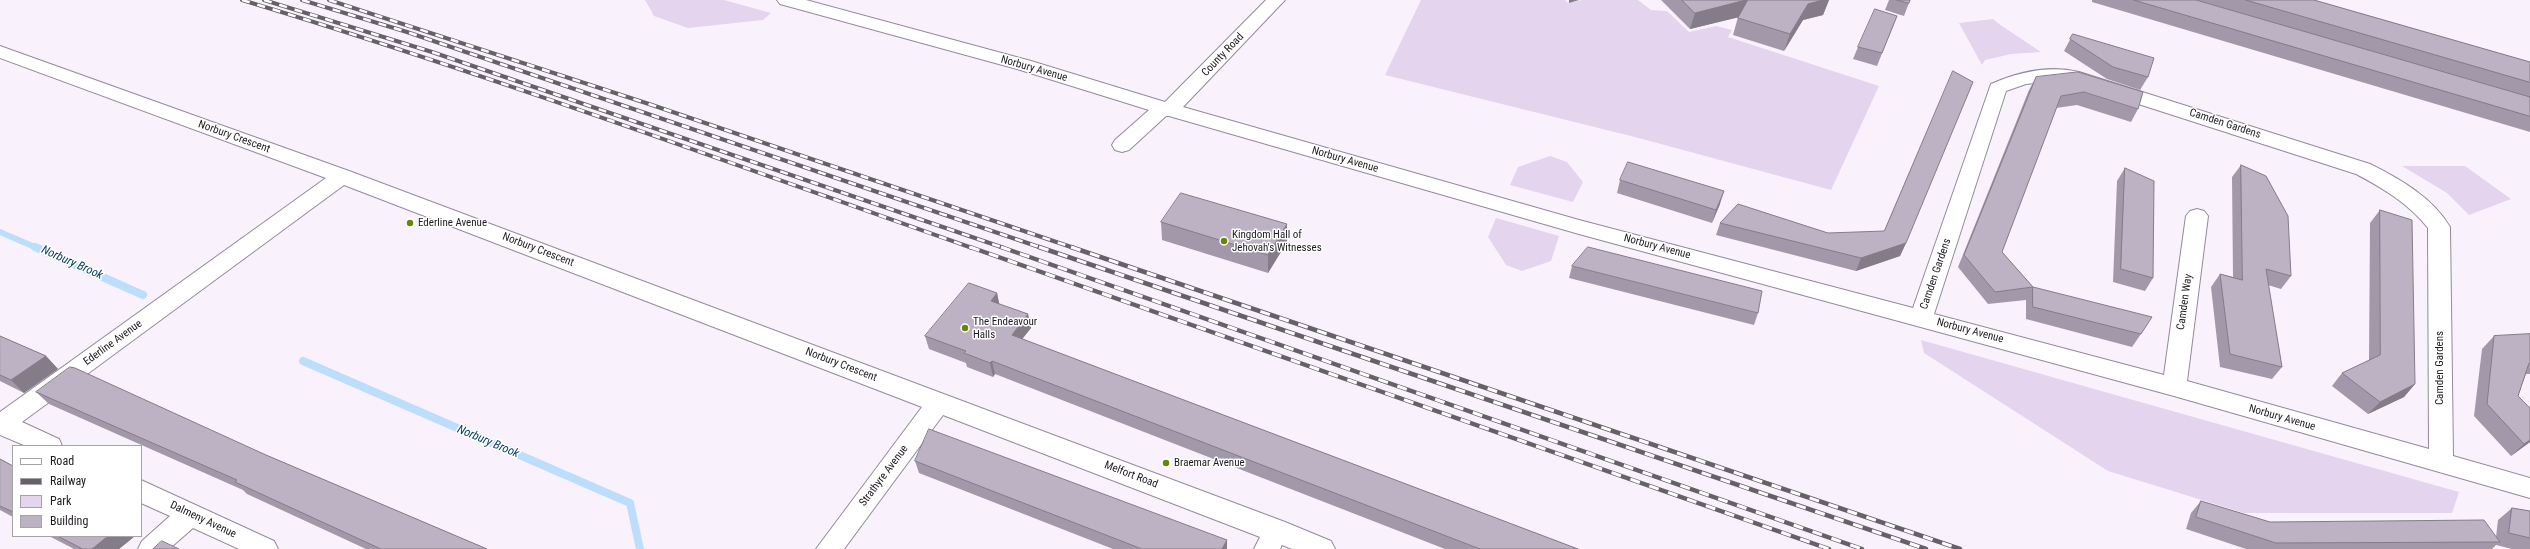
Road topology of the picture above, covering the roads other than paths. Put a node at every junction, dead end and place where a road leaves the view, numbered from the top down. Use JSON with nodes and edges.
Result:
{"nodes":[{"id":1,"x":786,"y":0,"type":"edge"},
{"id":2,"x":1276,"y":0,"type":"edge"},
{"id":3,"x":0,"y":52,"type":"edge"},
{"id":4,"x":1166,"y":109,"type":"junction"},
{"id":5,"x":1122,"y":146,"type":"dead end"},
{"id":6,"x":342,"y":176,"type":"junction"},
{"id":7,"x":2197,"y":216,"type":"dead end"},
{"id":8,"x":1921,"y":318,"type":"junction"},
{"id":9,"x":2174,"y":387,"type":"junction"},
{"id":10,"x":939,"y":402,"type":"junction"},
{"id":11,"x":1,"y":424,"type":"edge"},
{"id":12,"x":48,"y":445,"type":"edge"},
{"id":13,"x":2441,"y":463,"type":"junction"},
{"id":14,"x":2530,"y":488,"type":"edge"},
{"id":15,"x":142,"y":491,"type":"edge"},
{"id":16,"x":191,"y":514,"type":"junction"},
{"id":17,"x":1272,"y":540,"type":"edge"},
{"id":18,"x":151,"y":549,"type":"edge"},
{"id":19,"x":265,"y":549,"type":"edge"},
{"id":20,"x":829,"y":549,"type":"edge"},
{"id":21,"x":1322,"y":549,"type":"edge"}],
"edges":[{"from":1,"to":4,"type":"street","name":"Norbury Avenue"},
{"from":2,"to":4,"type":"street","name":"County Road"},
{"from":3,"to":6,"type":"street","name":"Norbury Crescent"},
{"from":4,"to":5,"type":"street","name":"County Road"},
{"from":4,"to":8,"type":"street","name":"Norbury Avenue"},
{"from":6,"to":10,"type":"street","name":"Norbury Crescent"},
{"from":6,"to":11,"type":"street","name":"Ederline Avenue"},
{"from":7,"to":9,"type":"street","name":"Camden Way"},
{"from":8,"to":9,"type":"street","name":"Norbury Avenue"},
{"from":8,"to":13,"type":"street","name":"Camden Gardens"},
{"from":9,"to":13,"type":"street","name":"Norbury Avenue"},
{"from":10,"to":17,"type":"street","name":"Melfort Road"},
{"from":10,"to":20,"type":"street","name":"Strathyre Avenue"},
{"from":11,"to":12,"type":"street"},
{"from":13,"to":14,"type":"street","name":"Norbury Avenue"},
{"from":15,"to":16,"type":"street","name":"Dalmeny Avenue"},
{"from":16,"to":18,"type":"street"},
{"from":16,"to":19,"type":"street","name":"Dalmeny Avenue"},
{"from":17,"to":21,"type":"street","name":"Melfort Road"}]}
